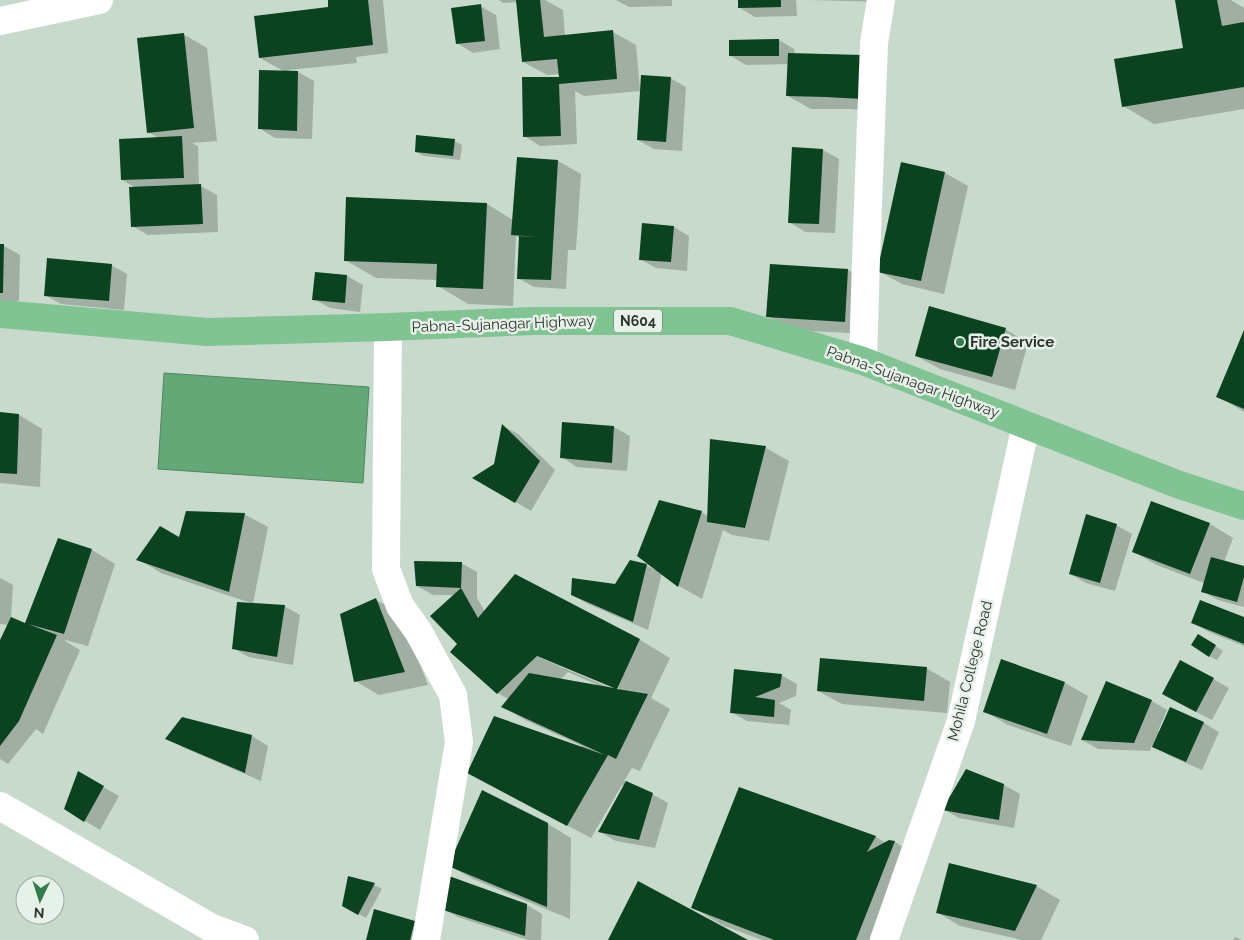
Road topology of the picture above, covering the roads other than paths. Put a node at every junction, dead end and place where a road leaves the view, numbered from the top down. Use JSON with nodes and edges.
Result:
{"nodes":[{"id":1,"x":99,"y":0,"type":"edge"},
{"id":2,"x":881,"y":0,"type":"edge"},
{"id":3,"x":0,"y":21,"type":"edge"},
{"id":4,"x":0,"y":314,"type":"edge"},
{"id":5,"x":388,"y":327,"type":"junction"},
{"id":6,"x":864,"y":361,"type":"junction"},
{"id":7,"x":1026,"y":425,"type":"junction"},
{"id":8,"x":1244,"y":506,"type":"edge"},
{"id":9,"x":0,"y":806,"type":"edge"},
{"id":10,"x":208,"y":933,"type":"edge"},
{"id":11,"x":245,"y":940,"type":"edge"},
{"id":12,"x":426,"y":940,"type":"edge"},
{"id":13,"x":884,"y":940,"type":"edge"}],
"edges":[{"from":1,"to":3,"type":"street"},
{"from":2,"to":6,"type":"street"},
{"from":4,"to":5,"type":"highway","name":"Pabna-Sujanagar Highway","number":"N604"},
{"from":5,"to":6,"type":"highway","name":"Pabna-Sujanagar Highway","number":"N604"},
{"from":5,"to":12,"type":"street"},
{"from":6,"to":7,"type":"highway","name":"Pabna-Sujanagar Highway","number":"N604"},
{"from":7,"to":8,"type":"highway","name":"Pabna-Sujanagar Highway","number":"N604"},
{"from":7,"to":13,"type":"street","name":"Mohila College Road"},
{"from":9,"to":10,"type":"street"},
{"from":10,"to":11,"type":"street"}]}
